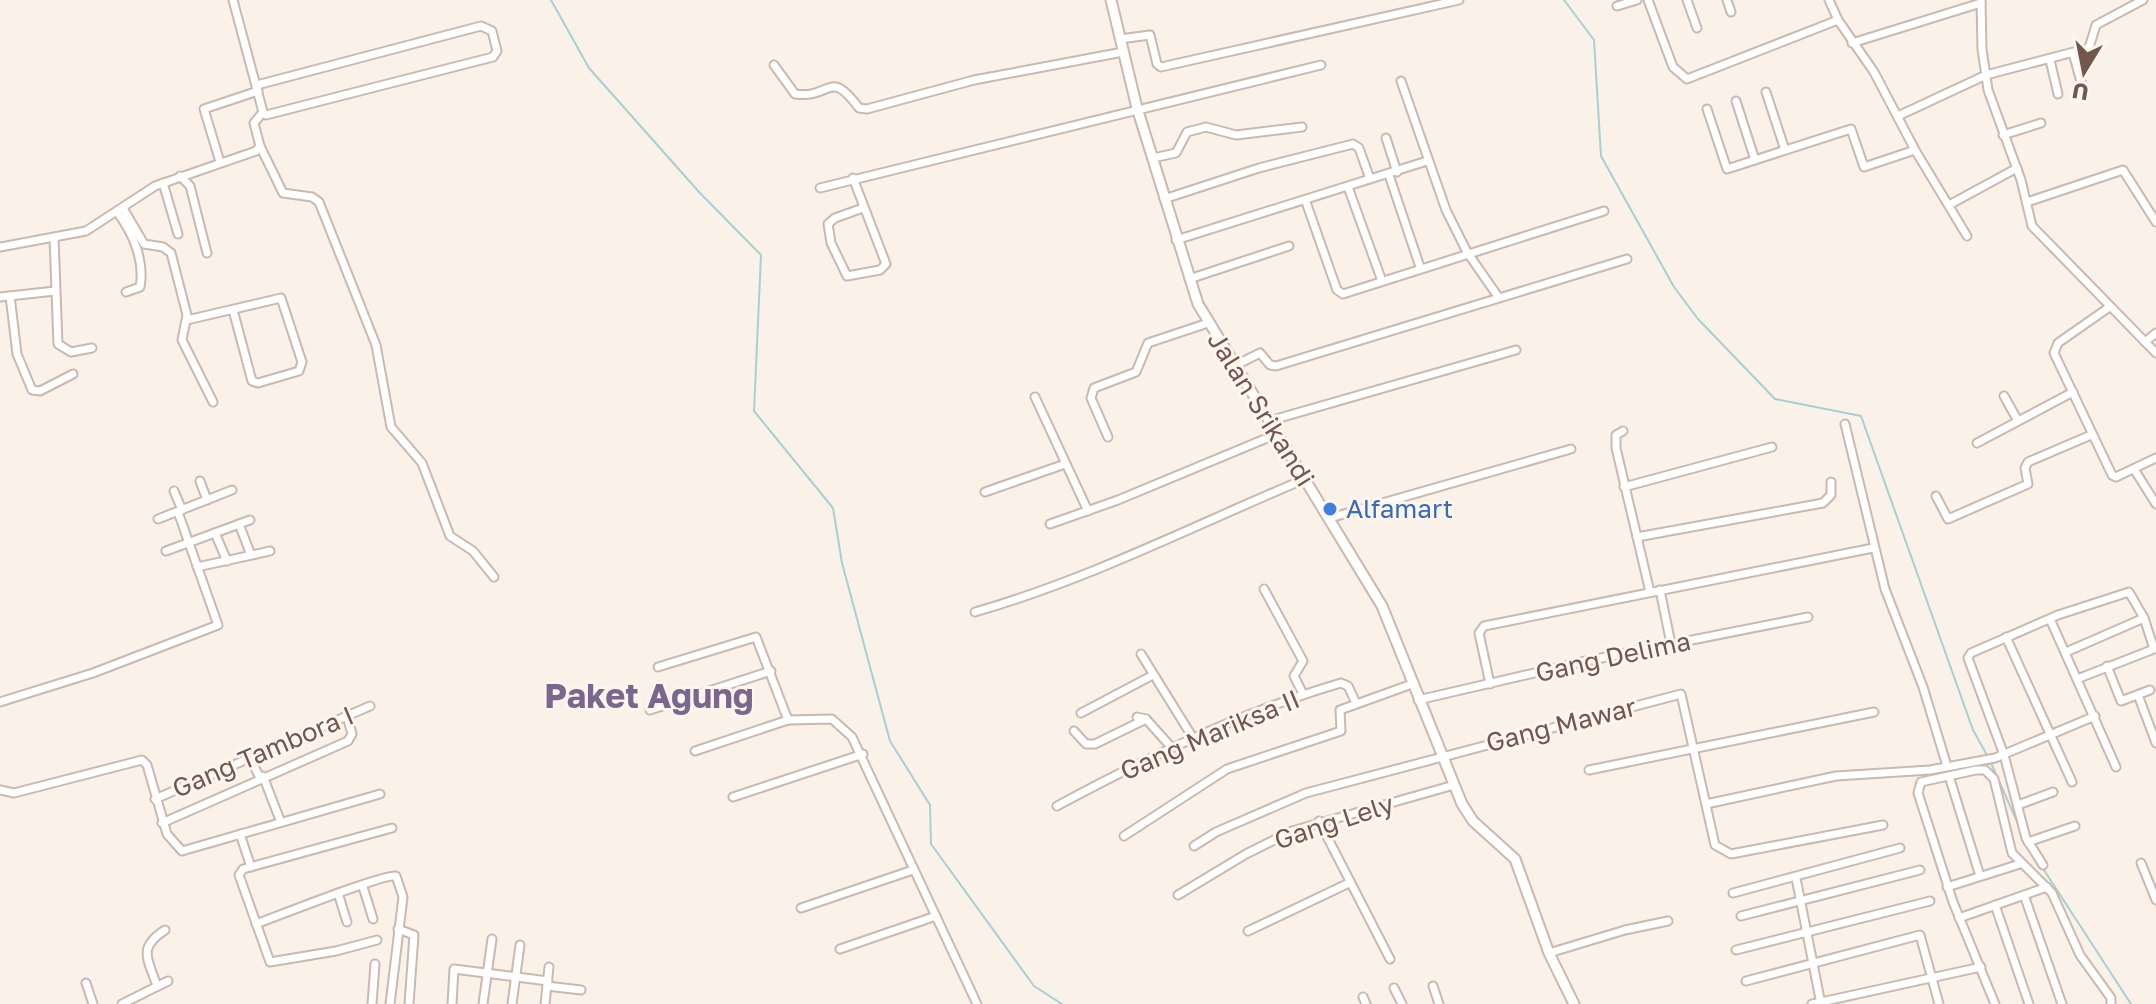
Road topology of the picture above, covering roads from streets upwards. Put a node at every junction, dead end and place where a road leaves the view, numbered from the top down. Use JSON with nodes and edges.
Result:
{"nodes":[{"id":1,"x":233,"y":0,"type":"edge"},
{"id":2,"x":1111,"y":0,"type":"edge"},
{"id":3,"x":1459,"y":0,"type":"edge"},
{"id":4,"x":1637,"y":0,"type":"edge"},
{"id":5,"x":1648,"y":0,"type":"edge"},
{"id":6,"x":1687,"y":0,"type":"edge"},
{"id":7,"x":1727,"y":0,"type":"edge"},
{"id":8,"x":1829,"y":0,"type":"edge"},
{"id":9,"x":2143,"y":0,"type":"edge"},
{"id":10,"x":1981,"y":1,"type":"edge"},
{"id":11,"x":1617,"y":6,"type":"dead end"},
{"id":12,"x":1731,"y":12,"type":"dead end"},
{"id":13,"x":1838,"y":20,"type":"junction"},
{"id":14,"x":1697,"y":28,"type":"dead end"},
{"id":15,"x":1120,"y":39,"type":"junction"},
{"id":16,"x":1852,"y":43,"type":"junction"},
{"id":17,"x":1123,"y":52,"type":"junction"},
{"id":18,"x":2073,"y":53,"type":"junction"},
{"id":19,"x":2050,"y":60,"type":"junction"},
{"id":20,"x":774,"y":65,"type":"dead end"},
{"id":21,"x":1321,"y":65,"type":"dead end"},
{"id":22,"x":1986,"y":75,"type":"junction"},
{"id":23,"x":1401,"y":81,"type":"dead end"},
{"id":24,"x":257,"y":88,"type":"junction"},
{"id":25,"x":2083,"y":89,"type":"dead end"},
{"id":26,"x":1766,"y":92,"type":"dead end"},
{"id":27,"x":2058,"y":94,"type":"dead end"},
{"id":28,"x":1736,"y":101,"type":"dead end"},
{"id":29,"x":1137,"y":108,"type":"junction"},
{"id":30,"x":1707,"y":109,"type":"dead end"},
{"id":31,"x":263,"y":112,"type":"junction"},
{"id":32,"x":1898,"y":116,"type":"junction"},
{"id":33,"x":2041,"y":123,"type":"dead end"},
{"id":34,"x":1302,"y":127,"type":"dead end"},
{"id":35,"x":2003,"y":135,"type":"junction"},
{"id":36,"x":1386,"y":138,"type":"dead end"},
{"id":37,"x":260,"y":146,"type":"junction"},
{"id":38,"x":1785,"y":150,"type":"junction"},
{"id":39,"x":1915,"y":150,"type":"junction"},
{"id":40,"x":1153,"y":158,"type":"junction"},
{"id":41,"x":1755,"y":160,"type":"junction"},
{"id":42,"x":1427,"y":161,"type":"junction"},
{"id":43,"x":220,"y":162,"type":"junction"},
{"id":44,"x":2017,"y":168,"type":"junction"},
{"id":45,"x":1393,"y":173,"type":"junction"},
{"id":46,"x":180,"y":176,"type":"junction"},
{"id":47,"x":853,"y":178,"type":"junction"},
{"id":48,"x":1370,"y":179,"type":"junction"},
{"id":49,"x":163,"y":183,"type":"junction"},
{"id":50,"x":1348,"y":187,"type":"junction"},
{"id":51,"x":820,"y":188,"type":"dead end"},
{"id":52,"x":1164,"y":199,"type":"junction"},
{"id":53,"x":1306,"y":202,"type":"junction"},
{"id":54,"x":2027,"y":202,"type":"junction"},
{"id":55,"x":1949,"y":205,"type":"junction"},
{"id":56,"x":863,"y":208,"type":"junction"},
{"id":57,"x":120,"y":210,"type":"junction"},
{"id":58,"x":1604,"y":211,"type":"dead end"},
{"id":59,"x":2156,"y":222,"type":"edge"},
{"id":60,"x":178,"y":234,"type":"dead end"},
{"id":61,"x":1967,"y":236,"type":"dead end"},
{"id":62,"x":54,"y":238,"type":"junction"},
{"id":63,"x":1176,"y":240,"type":"junction"},
{"id":64,"x":1289,"y":246,"type":"dead end"},
{"id":65,"x":0,"y":247,"type":"edge"},
{"id":66,"x":1467,"y":252,"type":"junction"},
{"id":67,"x":207,"y":253,"type":"dead end"},
{"id":68,"x":1627,"y":259,"type":"dead end"},
{"id":69,"x":1420,"y":267,"type":"junction"},
{"id":70,"x":1189,"y":279,"type":"junction"},
{"id":71,"x":1382,"y":281,"type":"junction"},
{"id":72,"x":55,"y":291,"type":"junction"},
{"id":73,"x":126,"y":292,"type":"dead end"},
{"id":74,"x":10,"y":296,"type":"junction"},
{"id":75,"x":0,"y":297,"type":"edge"},
{"id":76,"x":1499,"y":298,"type":"junction"},
{"id":77,"x":2108,"y":308,"type":"junction"},
{"id":78,"x":233,"y":310,"type":"junction"},
{"id":79,"x":187,"y":320,"type":"junction"},
{"id":80,"x":1208,"y":323,"type":"junction"},
{"id":81,"x":2156,"y":333,"type":"edge"},
{"id":82,"x":2145,"y":342,"type":"junction"},
{"id":83,"x":92,"y":348,"type":"dead end"},
{"id":84,"x":1516,"y":350,"type":"dead end"},
{"id":85,"x":2156,"y":353,"type":"edge"},
{"id":86,"x":1234,"y":366,"type":"junction"},
{"id":87,"x":73,"y":374,"type":"dead end"},
{"id":88,"x":2073,"y":392,"type":"junction"},
{"id":89,"x":2004,"y":396,"type":"dead end"},
{"id":90,"x":1035,"y":397,"type":"dead end"},
{"id":91,"x":213,"y":402,"type":"dead end"},
{"id":92,"x":1269,"y":421,"type":"junction"},
{"id":93,"x":2018,"y":421,"type":"junction"},
{"id":94,"x":1845,"y":424,"type":"dead end"},
{"id":95,"x":1623,"y":431,"type":"dead end"},
{"id":96,"x":1277,"y":434,"type":"junction"},
{"id":97,"x":2091,"y":435,"type":"junction"},
{"id":98,"x":1108,"y":437,"type":"dead end"},
{"id":99,"x":1977,"y":443,"type":"dead end"},
{"id":100,"x":1772,"y":447,"type":"dead end"},
{"id":101,"x":1571,"y":449,"type":"dead end"},
{"id":102,"x":2156,"y":458,"type":"edge"},
{"id":103,"x":1065,"y":464,"type":"junction"},
{"id":104,"x":2134,"y":469,"type":"junction"},
{"id":105,"x":1305,"y":479,"type":"junction"},
{"id":106,"x":200,"y":481,"type":"dead end"},
{"id":107,"x":1831,"y":482,"type":"dead end"},
{"id":108,"x":1624,"y":487,"type":"junction"},
{"id":109,"x":232,"y":490,"type":"dead end"},
{"id":110,"x":174,"y":491,"type":"dead end"},
{"id":111,"x":985,"y":492,"type":"dead end"},
{"id":112,"x":1936,"y":496,"type":"dead end"},
{"id":113,"x":207,"y":500,"type":"junction"},
{"id":114,"x":2156,"y":504,"type":"edge"},
{"id":115,"x":180,"y":511,"type":"junction"},
{"id":116,"x":1088,"y":511,"type":"junction"},
{"id":117,"x":1330,"y":518,"type":"junction"},
{"id":118,"x":158,"y":519,"type":"dead end"},
{"id":119,"x":250,"y":520,"type":"dead end"},
{"id":120,"x":239,"y":524,"type":"junction"},
{"id":121,"x":1050,"y":524,"type":"dead end"},
{"id":122,"x":215,"y":533,"type":"junction"},
{"id":123,"x":1637,"y":537,"type":"junction"},
{"id":124,"x":189,"y":543,"type":"junction"},
{"id":125,"x":1873,"y":548,"type":"junction"},
{"id":126,"x":166,"y":551,"type":"dead end"},
{"id":127,"x":270,"y":551,"type":"dead end"},
{"id":128,"x":251,"y":555,"type":"junction"},
{"id":129,"x":227,"y":561,"type":"junction"},
{"id":130,"x":197,"y":567,"type":"junction"},
{"id":131,"x":494,"y":577,"type":"dead end"},
{"id":132,"x":1264,"y":589,"type":"dead end"},
{"id":133,"x":1660,"y":590,"type":"junction"},
{"id":134,"x":1650,"y":592,"type":"junction"},
{"id":135,"x":975,"y":612,"type":"dead end"},
{"id":136,"x":1808,"y":617,"type":"dead end"},
{"id":137,"x":2144,"y":618,"type":"junction"},
{"id":138,"x":2050,"y":619,"type":"junction"},
{"id":139,"x":2006,"y":637,"type":"junction"},
{"id":140,"x":1671,"y":644,"type":"junction"},
{"id":141,"x":2066,"y":652,"type":"junction"},
{"id":142,"x":1141,"y":654,"type":"dead end"},
{"id":143,"x":2107,"y":666,"type":"junction"},
{"id":144,"x":658,"y":667,"type":"dead end"},
{"id":145,"x":771,"y":671,"type":"junction"},
{"id":146,"x":1153,"y":675,"type":"junction"},
{"id":147,"x":2077,"y":679,"type":"junction"},
{"id":148,"x":1412,"y":684,"type":"junction"},
{"id":149,"x":1490,"y":684,"type":"junction"},
{"id":150,"x":2150,"y":690,"type":"dead end"},
{"id":151,"x":1303,"y":694,"type":"junction"},
{"id":152,"x":2138,"y":695,"type":"junction"},
{"id":153,"x":1418,"y":700,"type":"junction"},
{"id":154,"x":0,"y":702,"type":"edge"},
{"id":155,"x":1356,"y":703,"type":"junction"},
{"id":156,"x":370,"y":706,"type":"dead end"},
{"id":157,"x":650,"y":710,"type":"dead end"},
{"id":158,"x":1874,"y":712,"type":"dead end"},
{"id":159,"x":1081,"y":713,"type":"dead end"},
{"id":160,"x":347,"y":716,"type":"junction"},
{"id":161,"x":2095,"y":716,"type":"junction"},
{"id":162,"x":788,"y":720,"type":"junction"},
{"id":163,"x":1074,"y":731,"type":"dead end"},
{"id":164,"x":2051,"y":736,"type":"junction"},
{"id":165,"x":1193,"y":738,"type":"junction"},
{"id":166,"x":2156,"y":743,"type":"edge"},
{"id":167,"x":1172,"y":748,"type":"junction"},
{"id":168,"x":1693,"y":750,"type":"junction"},
{"id":169,"x":695,"y":751,"type":"dead end"},
{"id":170,"x":863,"y":754,"type":"junction"},
{"id":171,"x":2004,"y":755,"type":"junction"},
{"id":172,"x":1441,"y":757,"type":"junction"},
{"id":173,"x":250,"y":758,"type":"junction"},
{"id":174,"x":1947,"y":766,"type":"junction"},
{"id":175,"x":2116,"y":767,"type":"dead end"},
{"id":176,"x":1589,"y":770,"type":"dead end"},
{"id":177,"x":1949,"y":776,"type":"junction"},
{"id":178,"x":262,"y":777,"type":"junction"},
{"id":179,"x":2072,"y":782,"type":"dead end"},
{"id":180,"x":1454,"y":785,"type":"junction"},
{"id":181,"x":0,"y":790,"type":"edge"},
{"id":182,"x":2053,"y":792,"type":"dead end"},
{"id":183,"x":380,"y":794,"type":"dead end"},
{"id":184,"x":733,"y":797,"type":"dead end"},
{"id":185,"x":155,"y":799,"type":"junction"},
{"id":186,"x":1706,"y":804,"type":"junction"},
{"id":187,"x":2018,"y":805,"type":"junction"},
{"id":188,"x":1057,"y":806,"type":"dead end"},
{"id":189,"x":280,"y":820,"type":"junction"},
{"id":190,"x":1319,"y":821,"type":"junction"},
{"id":191,"x":162,"y":823,"type":"junction"},
{"id":192,"x":1883,"y":825,"type":"dead end"},
{"id":193,"x":2075,"y":826,"type":"dead end"},
{"id":194,"x":392,"y":828,"type":"dead end"},
{"id":195,"x":240,"y":834,"type":"junction"},
{"id":196,"x":1124,"y":836,"type":"dead end"},
{"id":197,"x":2028,"y":842,"type":"junction"},
{"id":198,"x":1194,"y":846,"type":"dead end"},
{"id":199,"x":1900,"y":848,"type":"dead end"},
{"id":200,"x":2141,"y":863,"type":"dead end"},
{"id":201,"x":2020,"y":864,"type":"junction"},
{"id":202,"x":2043,"y":865,"type":"dead end"},
{"id":203,"x":251,"y":867,"type":"junction"},
{"id":204,"x":913,"y":870,"type":"junction"},
{"id":205,"x":1920,"y":870,"type":"dead end"},
{"id":206,"x":1980,"y":876,"type":"junction"},
{"id":207,"x":1796,"y":878,"type":"junction"},
{"id":208,"x":1349,"y":883,"type":"junction"},
{"id":209,"x":363,"y":887,"type":"junction"},
{"id":210,"x":1947,"y":887,"type":"junction"},
{"id":211,"x":2047,"y":887,"type":"junction"},
{"id":212,"x":338,"y":893,"type":"junction"},
{"id":213,"x":1733,"y":893,"type":"dead end"},
{"id":214,"x":1178,"y":895,"type":"dead end"},
{"id":215,"x":2024,"y":895,"type":"junction"},
{"id":216,"x":2156,"y":900,"type":"edge"},
{"id":217,"x":1930,"y":901,"type":"dead end"},
{"id":218,"x":1802,"y":902,"type":"junction"},
{"id":219,"x":1995,"y":905,"type":"junction"},
{"id":220,"x":801,"y":908,"type":"dead end"},
{"id":221,"x":936,"y":916,"type":"junction"},
{"id":222,"x":1741,"y":916,"type":"dead end"},
{"id":223,"x":1959,"y":918,"type":"junction"},
{"id":224,"x":373,"y":919,"type":"dead end"},
{"id":225,"x":1668,"y":921,"type":"dead end"},
{"id":226,"x":347,"y":922,"type":"dead end"},
{"id":227,"x":256,"y":924,"type":"junction"},
{"id":228,"x":398,"y":929,"type":"junction"},
{"id":229,"x":165,"y":930,"type":"dead end"},
{"id":230,"x":1248,"y":931,"type":"dead end"},
{"id":231,"x":1808,"y":935,"type":"junction"},
{"id":232,"x":492,"y":939,"type":"dead end"},
{"id":233,"x":377,"y":940,"type":"dead end"},
{"id":234,"x":520,"y":945,"type":"dead end"},
{"id":235,"x":840,"y":949,"type":"dead end"},
{"id":236,"x":1736,"y":950,"type":"dead end"},
{"id":237,"x":1549,"y":953,"type":"junction"},
{"id":238,"x":1390,"y":959,"type":"dead end"},
{"id":239,"x":375,"y":964,"type":"dead end"},
{"id":240,"x":1814,"y":964,"type":"junction"},
{"id":241,"x":549,"y":967,"type":"dead end"},
{"id":242,"x":1981,"y":967,"type":"junction"},
{"id":243,"x":487,"y":973,"type":"junction"},
{"id":244,"x":516,"y":977,"type":"junction"},
{"id":245,"x":1934,"y":979,"type":"junction"},
{"id":246,"x":168,"y":981,"type":"dead end"},
{"id":247,"x":1746,"y":981,"type":"dead end"},
{"id":248,"x":86,"y":983,"type":"dead end"},
{"id":249,"x":548,"y":984,"type":"junction"},
{"id":250,"x":157,"y":986,"type":"junction"},
{"id":251,"x":1433,"y":986,"type":"dead end"},
{"id":252,"x":1394,"y":988,"type":"dead end"},
{"id":253,"x":581,"y":990,"type":"dead end"},
{"id":254,"x":1818,"y":1003,"type":"edge"},
{"id":255,"x":93,"y":1004,"type":"edge"},
{"id":256,"x":122,"y":1004,"type":"edge"},
{"id":257,"x":372,"y":1004,"type":"edge"},
{"id":258,"x":390,"y":1004,"type":"edge"},
{"id":259,"x":409,"y":1004,"type":"edge"},
{"id":260,"x":452,"y":1004,"type":"edge"},
{"id":261,"x":483,"y":1004,"type":"edge"},
{"id":262,"x":512,"y":1004,"type":"edge"},
{"id":263,"x":545,"y":1004,"type":"edge"},
{"id":264,"x":977,"y":1004,"type":"edge"},
{"id":265,"x":1402,"y":1004,"type":"edge"},
{"id":266,"x":1439,"y":1004,"type":"edge"},
{"id":267,"x":1574,"y":1004,"type":"edge"},
{"id":268,"x":1939,"y":1004,"type":"edge"},
{"id":269,"x":1995,"y":1004,"type":"edge"},
{"id":270,"x":2029,"y":1004,"type":"edge"},
{"id":271,"x":2062,"y":1004,"type":"edge"},
{"id":272,"x":2111,"y":1004,"type":"edge"}],
"edges":[{"from":1,"to":24,"type":"street"},
{"from":2,"to":15,"type":"street","name":"Jalan Srikandi"},
{"from":3,"to":15,"type":"street"},
{"from":4,"to":11,"type":"street"},
{"from":5,"to":13,"type":"street"},
{"from":6,"to":14,"type":"street"},
{"from":7,"to":12,"type":"street"},
{"from":8,"to":13,"type":"street"},
{"from":9,"to":18,"type":"street"},
{"from":10,"to":16,"type":"street"},
{"from":10,"to":22,"type":"street"},
{"from":13,"to":16,"type":"street"},
{"from":15,"to":17,"type":"street","name":"Jalan Srikandi"},
{"from":16,"to":32,"type":"street"},
{"from":17,"to":20,"type":"street"},
{"from":17,"to":29,"type":"street","name":"Jalan Srikandi"},
{"from":18,"to":19,"type":"street"},
{"from":18,"to":25,"type":"street"},
{"from":19,"to":22,"type":"street"},
{"from":19,"to":27,"type":"street"},
{"from":21,"to":29,"type":"street"},
{"from":22,"to":32,"type":"street"},
{"from":22,"to":35,"type":"street"},
{"from":23,"to":42,"type":"street"},
{"from":24,"to":31,"type":"street"},
{"from":24,"to":31,"type":"street"},
{"from":24,"to":43,"type":"street"},
{"from":26,"to":38,"type":"street"},
{"from":28,"to":41,"type":"street"},
{"from":29,"to":40,"type":"street","name":"Jalan Srikandi"},
{"from":29,"to":47,"type":"street"},
{"from":30,"to":41,"type":"street"},
{"from":31,"to":37,"type":"street"},
{"from":32,"to":39,"type":"street"},
{"from":33,"to":35,"type":"street"},
{"from":34,"to":40,"type":"street"},
{"from":35,"to":44,"type":"street"},
{"from":36,"to":45,"type":"street"},
{"from":37,"to":43,"type":"street"},
{"from":37,"to":131,"type":"street"},
{"from":38,"to":39,"type":"street"},
{"from":38,"to":41,"type":"street"},
{"from":39,"to":55,"type":"street"},
{"from":40,"to":52,"type":"street","name":"Jalan Srikandi"},
{"from":42,"to":45,"type":"street"},
{"from":42,"to":66,"type":"street"},
{"from":43,"to":46,"type":"street"},
{"from":44,"to":54,"type":"street"},
{"from":44,"to":55,"type":"street"},
{"from":45,"to":48,"type":"street"},
{"from":45,"to":69,"type":"street"},
{"from":46,"to":49,"type":"street"},
{"from":46,"to":67,"type":"street"},
{"from":47,"to":51,"type":"street"},
{"from":47,"to":56,"type":"street"},
{"from":48,"to":50,"type":"street"},
{"from":48,"to":52,"type":"street"},
{"from":49,"to":57,"type":"street"},
{"from":49,"to":60,"type":"street"},
{"from":50,"to":53,"type":"street"},
{"from":50,"to":71,"type":"street"},
{"from":52,"to":63,"type":"street","name":"Jalan Srikandi"},
{"from":53,"to":63,"type":"street"},
{"from":53,"to":71,"type":"street"},
{"from":54,"to":59,"type":"street"},
{"from":54,"to":77,"type":"street"},
{"from":55,"to":61,"type":"street"},
{"from":56,"to":56,"type":"street"},
{"from":57,"to":62,"type":"street"},
{"from":57,"to":73,"type":"street"},
{"from":57,"to":79,"type":"street"},
{"from":58,"to":66,"type":"street"},
{"from":62,"to":65,"type":"street"},
{"from":62,"to":72,"type":"street"},
{"from":63,"to":70,"type":"street","name":"Jalan Srikandi"},
{"from":64,"to":70,"type":"street"},
{"from":66,"to":69,"type":"street"},
{"from":66,"to":76,"type":"street"},
{"from":68,"to":76,"type":"street"},
{"from":69,"to":71,"type":"street"},
{"from":70,"to":80,"type":"street","name":"Jalan Srikandi"},
{"from":72,"to":74,"type":"street"},
{"from":72,"to":83,"type":"street"},
{"from":74,"to":75,"type":"street"},
{"from":74,"to":87,"type":"street"},
{"from":76,"to":86,"type":"street"},
{"from":77,"to":82,"type":"street"},
{"from":77,"to":88,"type":"street"},
{"from":78,"to":78,"type":"street"},
{"from":78,"to":79,"type":"street"},
{"from":79,"to":91,"type":"street"},
{"from":80,"to":86,"type":"street","name":"Jalan Srikandi"},
{"from":80,"to":98,"type":"street"},
{"from":81,"to":82,"type":"street"},
{"from":82,"to":85,"type":"street"},
{"from":84,"to":92,"type":"street"},
{"from":86,"to":92,"type":"street","name":"Jalan Srikandi"},
{"from":88,"to":93,"type":"street"},
{"from":88,"to":97,"type":"street"},
{"from":89,"to":93,"type":"street"},
{"from":90,"to":103,"type":"street"},
{"from":92,"to":96,"type":"street","name":"Jalan Srikandi"},
{"from":93,"to":99,"type":"street"},
{"from":94,"to":125,"type":"street"},
{"from":95,"to":108,"type":"street"},
{"from":96,"to":105,"type":"street","name":"Jalan Srikandi"},
{"from":96,"to":116,"type":"street"},
{"from":97,"to":104,"type":"street"},
{"from":97,"to":112,"type":"street"},
{"from":100,"to":108,"type":"street"},
{"from":101,"to":117,"type":"street"},
{"from":102,"to":104,"type":"street"},
{"from":103,"to":111,"type":"street"},
{"from":103,"to":116,"type":"street"},
{"from":104,"to":114,"type":"street"},
{"from":105,"to":117,"type":"street","name":"Jalan Srikandi"},
{"from":105,"to":135,"type":"street"},
{"from":106,"to":113,"type":"street"},
{"from":107,"to":123,"type":"street"},
{"from":108,"to":123,"type":"street"},
{"from":109,"to":113,"type":"street"},
{"from":110,"to":115,"type":"street"},
{"from":113,"to":115,"type":"street"},
{"from":115,"to":118,"type":"street"},
{"from":115,"to":124,"type":"street"},
{"from":116,"to":121,"type":"street"},
{"from":117,"to":148,"type":"street","name":"Jalan Srikandi"},
{"from":119,"to":120,"type":"street"},
{"from":120,"to":122,"type":"street"},
{"from":120,"to":128,"type":"street"},
{"from":122,"to":124,"type":"street"},
{"from":122,"to":129,"type":"street"},
{"from":123,"to":134,"type":"street"},
{"from":124,"to":126,"type":"street"},
{"from":124,"to":130,"type":"street"},
{"from":125,"to":133,"type":"street"},
{"from":125,"to":174,"type":"street"},
{"from":127,"to":128,"type":"street"},
{"from":128,"to":129,"type":"street"},
{"from":129,"to":130,"type":"street"},
{"from":130,"to":154,"type":"street"},
{"from":132,"to":151,"type":"street"},
{"from":133,"to":134,"type":"street"},
{"from":133,"to":140,"type":"street"},
{"from":134,"to":149,"type":"street"},
{"from":136,"to":140,"type":"street","name":"Gang Delima"},
{"from":137,"to":138,"type":"street"},
{"from":137,"to":141,"type":"street"},
{"from":137,"to":143,"type":"street"},
{"from":138,"to":139,"type":"street"},
{"from":138,"to":141,"type":"street"},
{"from":139,"to":164,"type":"street"},
{"from":139,"to":171,"type":"street"},
{"from":140,"to":149,"type":"street","name":"Gang Delima"},
{"from":141,"to":147,"type":"street"},
{"from":142,"to":146,"type":"street"},
{"from":143,"to":147,"type":"street"},
{"from":143,"to":152,"type":"street"},
{"from":144,"to":145,"type":"street"},
{"from":145,"to":157,"type":"street"},
{"from":145,"to":162,"type":"street"},
{"from":146,"to":159,"type":"street"},
{"from":146,"to":165,"type":"street"},
{"from":147,"to":161,"type":"street"},
{"from":148,"to":153,"type":"street","name":"Jalan Srikandi"},
{"from":148,"to":155,"type":"street"},
{"from":149,"to":153,"type":"street","name":"Gang Delima"},
{"from":150,"to":152,"type":"street"},
{"from":151,"to":155,"type":"street","name":"Gang Mariksa II"},
{"from":151,"to":165,"type":"street","name":"Gang Mariksa II"},
{"from":152,"to":166,"type":"street"},
{"from":153,"to":172,"type":"street","name":"Jalan Srikandi"},
{"from":155,"to":196,"type":"street"},
{"from":156,"to":160,"type":"street","name":"Gang Tambora I"},
{"from":158,"to":168,"type":"street"},
{"from":160,"to":173,"type":"street","name":"Gang Tambora I"},
{"from":160,"to":178,"type":"street"},
{"from":161,"to":164,"type":"street"},
{"from":161,"to":175,"type":"street"},
{"from":162,"to":169,"type":"street"},
{"from":162,"to":170,"type":"street"},
{"from":163,"to":167,"type":"street"},
{"from":164,"to":171,"type":"street"},
{"from":164,"to":179,"type":"street"},
{"from":165,"to":167,"type":"street","name":"Gang Mariksa II"},
{"from":167,"to":188,"type":"street","name":"Gang Mariksa II"},
{"from":168,"to":172,"type":"street","name":"Gang Mawar"},
{"from":168,"to":176,"type":"street"},
{"from":168,"to":186,"type":"street"},
{"from":170,"to":184,"type":"street"},
{"from":170,"to":204,"type":"street"},
{"from":171,"to":174,"type":"street"},
{"from":171,"to":187,"type":"street"},
{"from":172,"to":180,"type":"street","name":"Jalan Srikandi"},
{"from":172,"to":198,"type":"street","name":"Gang Mawar"},
{"from":173,"to":178,"type":"street"},
{"from":173,"to":185,"type":"street","name":"Gang Tambora I"},
{"from":174,"to":186,"type":"street"},
{"from":177,"to":201,"type":"street"},
{"from":177,"to":206,"type":"street"},
{"from":177,"to":210,"type":"street"},
{"from":178,"to":189,"type":"street"},
{"from":178,"to":191,"type":"street"},
{"from":180,"to":190,"type":"street","name":"Gang Lely"},
{"from":180,"to":237,"type":"street","name":"Jalan Srikandi"},
{"from":181,"to":185,"type":"street"},
{"from":182,"to":187,"type":"street"},
{"from":183,"to":189,"type":"street"},
{"from":185,"to":191,"type":"street"},
{"from":186,"to":192,"type":"street"},
{"from":187,"to":197,"type":"street"},
{"from":189,"to":195,"type":"street"},
{"from":190,"to":208,"type":"street"},
{"from":190,"to":214,"type":"street","name":"Gang Lely"},
{"from":191,"to":195,"type":"street"},
{"from":193,"to":197,"type":"street"},
{"from":194,"to":203,"type":"street"},
{"from":195,"to":203,"type":"street"},
{"from":197,"to":202,"type":"street"},
{"from":199,"to":207,"type":"street"},
{"from":200,"to":216,"type":"street"},
{"from":201,"to":206,"type":"street"},
{"from":201,"to":211,"type":"street"},
{"from":203,"to":227,"type":"street"},
{"from":204,"to":220,"type":"street"},
{"from":204,"to":221,"type":"street"},
{"from":205,"to":218,"type":"street"},
{"from":206,"to":210,"type":"street"},
{"from":207,"to":213,"type":"street"},
{"from":207,"to":218,"type":"street"},
{"from":208,"to":230,"type":"street"},
{"from":208,"to":238,"type":"street"},
{"from":209,"to":212,"type":"street"},
{"from":209,"to":224,"type":"street"},
{"from":209,"to":228,"type":"street"},
{"from":210,"to":223,"type":"street"},
{"from":211,"to":215,"type":"street"},
{"from":211,"to":272,"type":"street"},
{"from":212,"to":226,"type":"street"},
{"from":212,"to":227,"type":"street"},
{"from":215,"to":219,"type":"street"},
{"from":215,"to":271,"type":"street"},
{"from":217,"to":231,"type":"street"},
{"from":218,"to":222,"type":"street"},
{"from":218,"to":231,"type":"street"},
{"from":219,"to":223,"type":"street"},
{"from":219,"to":270,"type":"street"},
{"from":221,"to":235,"type":"street"},
{"from":221,"to":264,"type":"street"},
{"from":223,"to":242,"type":"street"},
{"from":225,"to":237,"type":"street"},
{"from":227,"to":233,"type":"street"},
{"from":228,"to":258,"type":"street"},
{"from":228,"to":259,"type":"street"},
{"from":229,"to":250,"type":"street"},
{"from":231,"to":236,"type":"street"},
{"from":231,"to":240,"type":"street"},
{"from":232,"to":243,"type":"street"},
{"from":234,"to":244,"type":"street"},
{"from":237,"to":267,"type":"street","name":"Jalan Srikandi"},
{"from":239,"to":257,"type":"street"},
{"from":240,"to":245,"type":"street"},
{"from":240,"to":247,"type":"street"},
{"from":240,"to":254,"type":"street"},
{"from":241,"to":249,"type":"street"},
{"from":242,"to":245,"type":"street"},
{"from":242,"to":269,"type":"street"},
{"from":243,"to":244,"type":"street"},
{"from":243,"to":260,"type":"street"},
{"from":243,"to":261,"type":"street"},
{"from":244,"to":249,"type":"street"},
{"from":244,"to":262,"type":"street"},
{"from":245,"to":254,"type":"street"},
{"from":245,"to":268,"type":"street"},
{"from":246,"to":250,"type":"street"},
{"from":248,"to":255,"type":"street"},
{"from":249,"to":253,"type":"street"},
{"from":249,"to":263,"type":"street"},
{"from":250,"to":256,"type":"street"},
{"from":251,"to":266,"type":"street"},
{"from":252,"to":265,"type":"street"}]}
